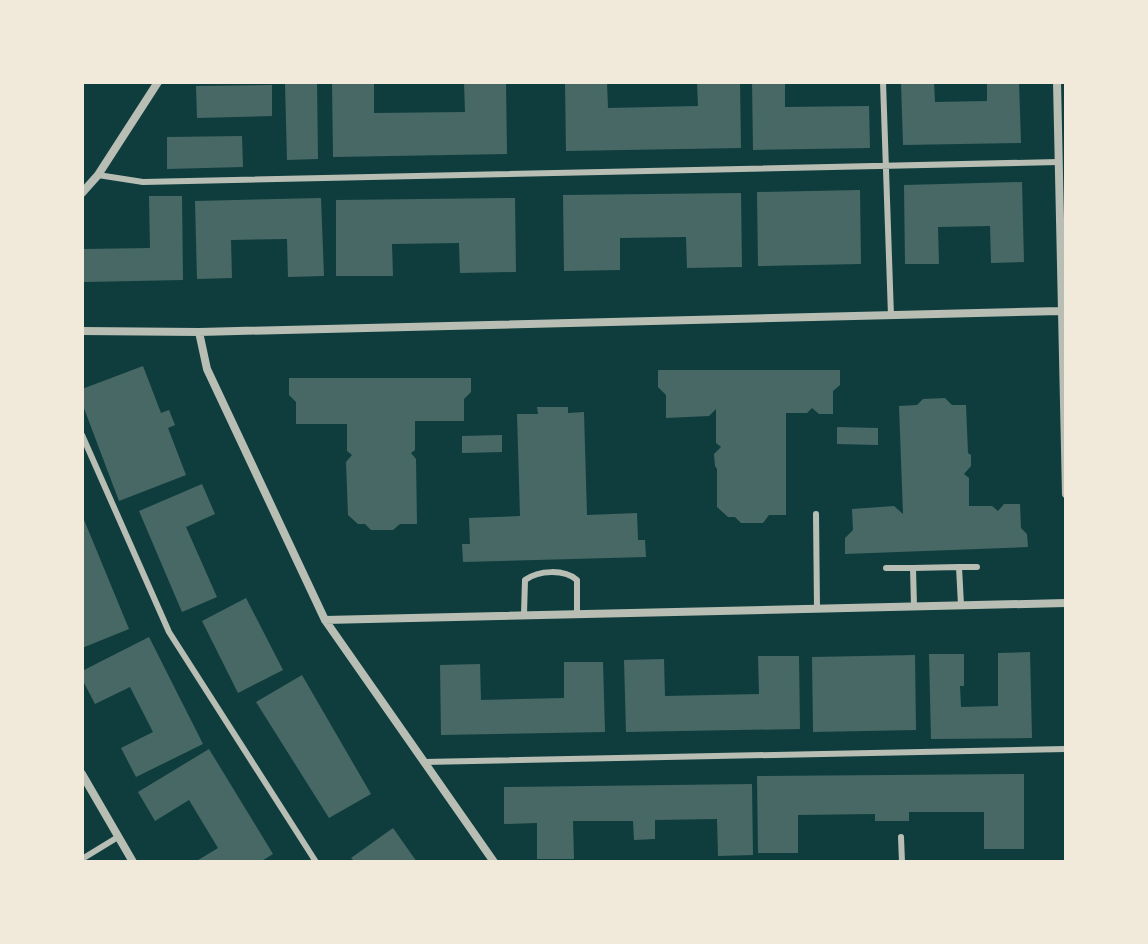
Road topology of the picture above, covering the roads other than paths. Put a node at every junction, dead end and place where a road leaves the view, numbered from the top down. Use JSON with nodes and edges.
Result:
{"nodes":[{"id":1,"x":158,"y":82,"type":"edge"},
{"id":2,"x":883,"y":82,"type":"edge"},
{"id":3,"x":1057,"y":82,"type":"edge"},
{"id":4,"x":1058,"y":162,"type":"junction"},
{"id":5,"x":886,"y":166,"type":"junction"},
{"id":6,"x":98,"y":175,"type":"junction"},
{"id":7,"x":82,"y":193,"type":"edge"},
{"id":8,"x":1061,"y":311,"type":"junction"},
{"id":9,"x":891,"y":316,"type":"junction"},
{"id":10,"x":82,"y":331,"type":"edge"},
{"id":11,"x":199,"y":332,"type":"junction"},
{"id":12,"x":82,"y":435,"type":"edge"},
{"id":13,"x":1066,"y":494,"type":"edge"},
{"id":14,"x":816,"y":514,"type":"dead end"},
{"id":15,"x":959,"y":567,"type":"junction"},
{"id":16,"x":977,"y":567,"type":"dead end"},
{"id":17,"x":886,"y":568,"type":"dead end"},
{"id":18,"x":913,"y":568,"type":"junction"},
{"id":19,"x":1066,"y":603,"type":"edge"},
{"id":20,"x":961,"y":605,"type":"junction"},
{"id":21,"x":914,"y":606,"type":"junction"},
{"id":22,"x":817,"y":608,"type":"junction"},
{"id":23,"x":524,"y":614,"type":"junction"},
{"id":24,"x":577,"y":614,"type":"junction"},
{"id":25,"x":325,"y":620,"type":"junction"},
{"id":26,"x":1066,"y":749,"type":"edge"},
{"id":27,"x":424,"y":762,"type":"junction"},
{"id":28,"x":82,"y":774,"type":"edge"},
{"id":29,"x":118,"y":837,"type":"junction"},
{"id":30,"x":901,"y":837,"type":"dead end"},
{"id":31,"x":82,"y":859,"type":"edge"},
{"id":32,"x":133,"y":862,"type":"edge"},
{"id":33,"x":316,"y":862,"type":"edge"},
{"id":34,"x":494,"y":862,"type":"edge"},
{"id":35,"x":902,"y":862,"type":"edge"}],
"edges":[{"from":1,"to":6,"type":"street"},
{"from":2,"to":5,"type":"lane"},
{"from":3,"to":4,"type":"street"},
{"from":4,"to":5,"type":"lane"},
{"from":4,"to":8,"type":"street"},
{"from":5,"to":6,"type":"lane"},
{"from":5,"to":9,"type":"lane"},
{"from":6,"to":7,"type":"street"},
{"from":8,"to":9,"type":"street"},
{"from":8,"to":13,"type":"street"},
{"from":9,"to":11,"type":"street"},
{"from":10,"to":11,"type":"street"},
{"from":11,"to":25,"type":"street"},
{"from":12,"to":33,"type":"lane"},
{"from":14,"to":22,"type":"lane"},
{"from":15,"to":16,"type":"lane"},
{"from":15,"to":18,"type":"lane"},
{"from":15,"to":20,"type":"lane"},
{"from":17,"to":18,"type":"lane"},
{"from":18,"to":21,"type":"lane"},
{"from":19,"to":20,"type":"street"},
{"from":20,"to":21,"type":"street"},
{"from":21,"to":22,"type":"street"},
{"from":22,"to":24,"type":"street"},
{"from":23,"to":24,"type":"street"},
{"from":23,"to":24,"type":"lane"},
{"from":23,"to":25,"type":"street"},
{"from":25,"to":27,"type":"street"},
{"from":26,"to":27,"type":"lane"},
{"from":27,"to":34,"type":"street"},
{"from":28,"to":29,"type":"street"},
{"from":29,"to":31,"type":"lane"},
{"from":29,"to":32,"type":"street"},
{"from":30,"to":35,"type":"lane"}]}
